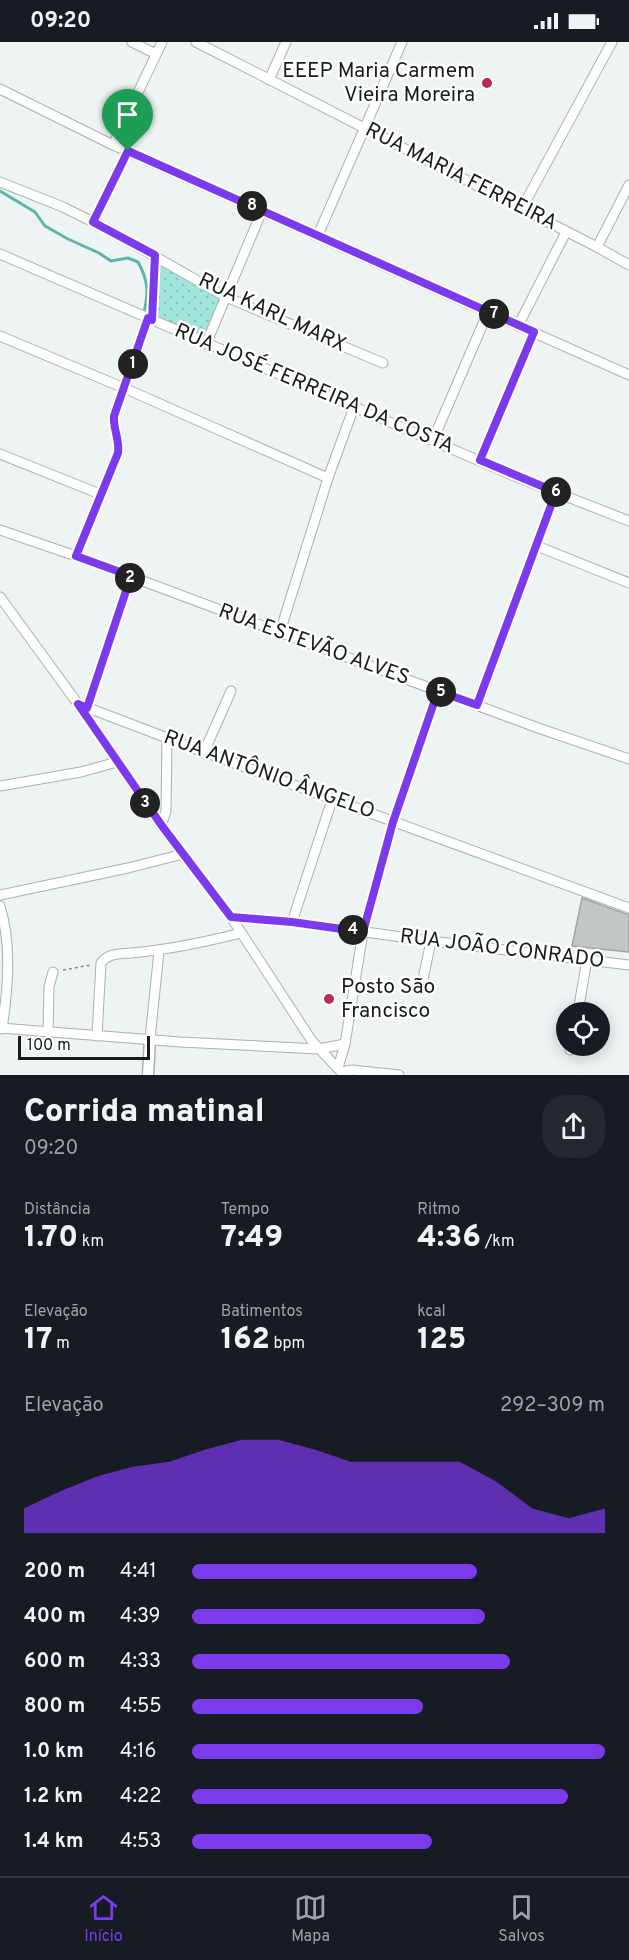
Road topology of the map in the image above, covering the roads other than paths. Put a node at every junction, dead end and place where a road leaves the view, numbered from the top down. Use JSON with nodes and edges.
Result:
{"nodes":[{"id":1,"x":132,"y":42,"type":"edge"},
{"id":2,"x":162,"y":42,"type":"edge"},
{"id":3,"x":196,"y":42,"type":"edge"},
{"id":4,"x":286,"y":42,"type":"edge"},
{"id":5,"x":402,"y":42,"type":"edge"},
{"id":6,"x":612,"y":42,"type":"edge"},
{"id":7,"x":156,"y":54,"type":"junction"},
{"id":8,"x":269,"y":80,"type":"junction"},
{"id":9,"x":0,"y":89,"type":"edge"},
{"id":10,"x":366,"y":128,"type":"junction"},
{"id":11,"x":113,"y":145,"type":"junction"},
{"id":12,"x":128,"y":151,"type":"junction"},
{"id":13,"x":0,"y":182,"type":"edge"},
{"id":14,"x":629,"y":185,"type":"edge"},
{"id":15,"x":521,"y":210,"type":"junction"},
{"id":16,"x":262,"y":211,"type":"junction"},
{"id":17,"x":93,"y":222,"type":"junction"},
{"id":18,"x":566,"y":232,"type":"junction"},
{"id":19,"x":318,"y":235,"type":"junction"},
{"id":20,"x":597,"y":246,"type":"junction"},
{"id":21,"x":0,"y":254,"type":"edge"},
{"id":22,"x":629,"y":265,"type":"edge"},
{"id":23,"x":226,"y":297,"type":"junction"},
{"id":24,"x":488,"y":312,"type":"junction"},
{"id":25,"x":150,"y":319,"type":"junction"},
{"id":26,"x":518,"y":326,"type":"junction"},
{"id":27,"x":534,"y":332,"type":"junction"},
{"id":28,"x":0,"y":336,"type":"edge"},
{"id":29,"x":206,"y":344,"type":"junction"},
{"id":30,"x":383,"y":363,"type":"dead end"},
{"id":31,"x":629,"y":375,"type":"edge"},
{"id":32,"x":124,"y":388,"type":"junction"},
{"id":33,"x":354,"y":407,"type":"junction"},
{"id":34,"x":433,"y":440,"type":"junction"},
{"id":35,"x":0,"y":454,"type":"edge"},
{"id":36,"x":480,"y":460,"type":"junction"},
{"id":37,"x":328,"y":478,"type":"junction"},
{"id":38,"x":556,"y":492,"type":"junction"},
{"id":39,"x":100,"y":494,"type":"junction"},
{"id":40,"x":629,"y":520,"type":"edge"},
{"id":41,"x":0,"y":530,"type":"edge"},
{"id":42,"x":537,"y":546,"type":"junction"},
{"id":43,"x":76,"y":556,"type":"junction"},
{"id":44,"x":131,"y":576,"type":"junction"},
{"id":45,"x":629,"y":583,"type":"edge"},
{"id":46,"x":0,"y":597,"type":"edge"},
{"id":47,"x":11,"y":613,"type":"junction"},
{"id":48,"x":0,"y":617,"type":"edge"},
{"id":49,"x":280,"y":632,"type":"junction"},
{"id":50,"x":231,"y":691,"type":"dead end"},
{"id":51,"x":438,"y":691,"type":"junction"},
{"id":52,"x":477,"y":705,"type":"junction"},
{"id":53,"x":83,"y":706,"type":"junction"},
{"id":54,"x":167,"y":738,"type":"junction"},
{"id":55,"x":204,"y":752,"type":"junction"},
{"id":56,"x":629,"y":759,"type":"edge"},
{"id":57,"x":117,"y":762,"type":"junction"},
{"id":58,"x":0,"y":786,"type":"edge"},
{"id":59,"x":332,"y":800,"type":"junction"},
{"id":60,"x":393,"y":822,"type":"junction"},
{"id":61,"x":162,"y":826,"type":"junction"},
{"id":62,"x":183,"y":854,"type":"junction"},
{"id":63,"x":0,"y":895,"type":"edge"},
{"id":64,"x":0,"y":906,"type":"edge"},
{"id":65,"x":629,"y":908,"type":"edge"},
{"id":66,"x":231,"y":917,"type":"junction"},
{"id":67,"x":292,"y":922,"type":"junction"},
{"id":68,"x":363,"y":932,"type":"junction"},
{"id":69,"x":241,"y":933,"type":"junction"},
{"id":70,"x":431,"y":941,"type":"junction"},
{"id":71,"x":159,"y":951,"type":"junction"},
{"id":72,"x":587,"y":959,"type":"junction"},
{"id":73,"x":4,"y":962,"type":"edge"},
{"id":74,"x":629,"y":965,"type":"edge"},
{"id":75,"x":53,"y":972,"type":"road end"},
{"id":76,"x":421,"y":989,"type":"dead end"},
{"id":77,"x":580,"y":1002,"type":"edge"},
{"id":78,"x":1,"y":1028,"type":"edge"},
{"id":79,"x":48,"y":1032,"type":"junction"},
{"id":80,"x":97,"y":1036,"type":"junction"},
{"id":81,"x":150,"y":1039,"type":"junction"},
{"id":82,"x":345,"y":1044,"type":"junction"},
{"id":83,"x":319,"y":1049,"type":"junction"},
{"id":84,"x":341,"y":1072,"type":"edge"},
{"id":85,"x":147,"y":1075,"type":"edge"},
{"id":86,"x":399,"y":1075,"type":"edge"}],
"edges":[{"from":1,"to":7,"type":"street"},
{"from":2,"to":7,"type":"street"},
{"from":3,"to":8,"type":"street","name":"RUA MARIA FERREIRA"},
{"from":4,"to":8,"type":"street"},
{"from":5,"to":10,"type":"street"},
{"from":6,"to":15,"type":"street"},
{"from":7,"to":11,"type":"street"},
{"from":8,"to":10,"type":"street","name":"RUA MARIA FERREIRA"},
{"from":9,"to":11,"type":"street"},
{"from":10,"to":15,"type":"street","name":"RUA MARIA FERREIRA"},
{"from":10,"to":19,"type":"street"},
{"from":11,"to":12,"type":"street"},
{"from":12,"to":16,"type":"street"},
{"from":12,"to":17,"type":"street"},
{"from":13,"to":17,"type":"street","name":"RUA KARL MARX"},
{"from":14,"to":20,"type":"street"},
{"from":15,"to":18,"type":"street","name":"RUA MARIA FERREIRA"},
{"from":16,"to":19,"type":"street"},
{"from":16,"to":23,"type":"street"},
{"from":17,"to":23,"type":"street","name":"RUA KARL MARX"},
{"from":18,"to":20,"type":"street","name":"RUA MARIA FERREIRA"},
{"from":18,"to":26,"type":"street"},
{"from":19,"to":24,"type":"street"},
{"from":20,"to":22,"type":"street","name":"RUA MARIA FERREIRA"},
{"from":21,"to":25,"type":"street","name":"RUA JOSÉ FERREIRA DA COSTA"},
{"from":23,"to":29,"type":"street"},
{"from":23,"to":30,"type":"street","name":"RUA KARL MARX"},
{"from":24,"to":26,"type":"street"},
{"from":24,"to":34,"type":"street"},
{"from":25,"to":29,"type":"street","name":"RUA JOSÉ FERREIRA DA COSTA"},
{"from":25,"to":32,"type":"street"},
{"from":26,"to":27,"type":"street"},
{"from":27,"to":31,"type":"street"},
{"from":27,"to":36,"type":"street"},
{"from":28,"to":32,"type":"street"},
{"from":29,"to":33,"type":"street","name":"RUA JOSÉ FERREIRA DA COSTA"},
{"from":32,"to":37,"type":"street"},
{"from":32,"to":39,"type":"street"},
{"from":33,"to":34,"type":"street","name":"RUA JOSÉ FERREIRA DA COSTA"},
{"from":33,"to":37,"type":"street"},
{"from":34,"to":36,"type":"street","name":"RUA JOSÉ FERREIRA DA COSTA"},
{"from":35,"to":39,"type":"street"},
{"from":36,"to":38,"type":"street","name":"RUA JOSÉ FERREIRA DA COSTA"},
{"from":37,"to":49,"type":"street"},
{"from":38,"to":40,"type":"street","name":"RUA JOSÉ FERREIRA DA COSTA"},
{"from":38,"to":42,"type":"street"},
{"from":39,"to":43,"type":"street"},
{"from":41,"to":43,"type":"street","name":"RUA ESTEVÃO ALVES"},
{"from":42,"to":45,"type":"street"},
{"from":42,"to":52,"type":"street"},
{"from":43,"to":44,"type":"street","name":"RUA ESTEVÃO ALVES"},
{"from":44,"to":49,"type":"street","name":"RUA ESTEVÃO ALVES"},
{"from":44,"to":53,"type":"street"},
{"from":46,"to":47,"type":"street"},
{"from":47,"to":48,"type":"street"},
{"from":47,"to":53,"type":"street"},
{"from":49,"to":51,"type":"street","name":"RUA ESTEVÃO ALVES"},
{"from":50,"to":55,"type":"street"},
{"from":51,"to":52,"type":"street","name":"RUA ESTEVÃO ALVES"},
{"from":51,"to":60,"type":"street"},
{"from":52,"to":56,"type":"street","name":"RUA ESTEVÃO ALVES"},
{"from":53,"to":54,"type":"street","name":"RUA ANTÔNIO ÂNGELO"},
{"from":53,"to":57,"type":"street"},
{"from":54,"to":55,"type":"street","name":"RUA ANTÔNIO ÂNGELO"},
{"from":54,"to":61,"type":"street"},
{"from":55,"to":59,"type":"street","name":"RUA ANTÔNIO ÂNGELO"},
{"from":57,"to":58,"type":"street"},
{"from":57,"to":61,"type":"street"},
{"from":59,"to":60,"type":"street","name":"RUA ANTÔNIO ÂNGELO"},
{"from":59,"to":67,"type":"street"},
{"from":60,"to":65,"type":"street","name":"RUA ANTÔNIO ÂNGELO"},
{"from":60,"to":68,"type":"street"},
{"from":61,"to":62,"type":"street"},
{"from":62,"to":63,"type":"street"},
{"from":62,"to":66,"type":"street"},
{"from":64,"to":73,"type":"street"},
{"from":66,"to":67,"type":"street","name":"RUA JOÃO CONRADO"},
{"from":66,"to":69,"type":"street"},
{"from":67,"to":68,"type":"street","name":"RUA JOÃO CONRADO"},
{"from":68,"to":70,"type":"street","name":"RUA JOÃO CONRADO"},
{"from":68,"to":82,"type":"street"},
{"from":69,"to":71,"type":"street"},
{"from":69,"to":83,"type":"street"},
{"from":70,"to":72,"type":"street","name":"RUA JOÃO CONRADO"},
{"from":70,"to":76,"type":"street"},
{"from":71,"to":80,"type":"street"},
{"from":71,"to":81,"type":"street"},
{"from":72,"to":74,"type":"street","name":"RUA JOÃO CONRADO"},
{"from":72,"to":77,"type":"street"},
{"from":73,"to":78,"type":"street"},
{"from":75,"to":79,"type":"street"},
{"from":78,"to":79,"type":"street"},
{"from":79,"to":80,"type":"street"},
{"from":80,"to":81,"type":"street"},
{"from":81,"to":83,"type":"street"},
{"from":81,"to":85,"type":"street"},
{"from":82,"to":83,"type":"street"},
{"from":82,"to":84,"type":"street"},
{"from":83,"to":84,"type":"street"},
{"from":84,"to":86,"type":"street"}]}
